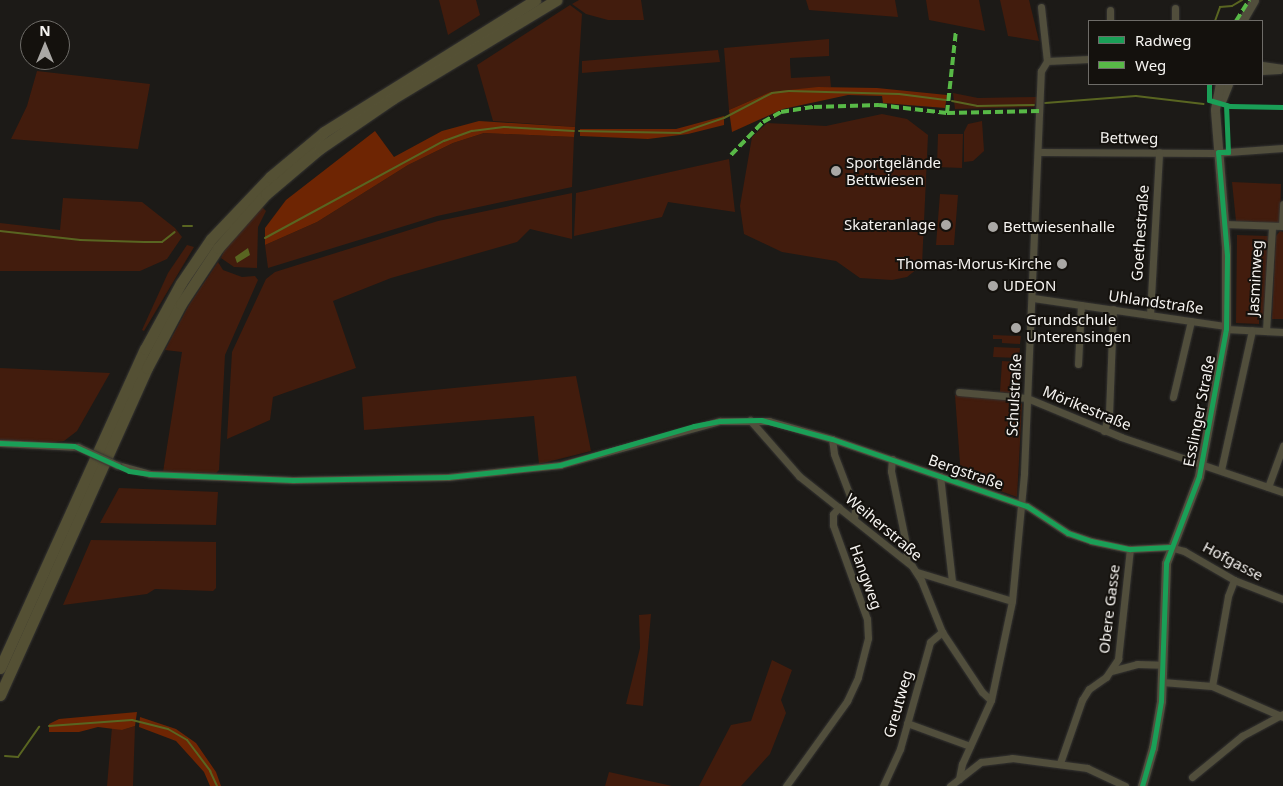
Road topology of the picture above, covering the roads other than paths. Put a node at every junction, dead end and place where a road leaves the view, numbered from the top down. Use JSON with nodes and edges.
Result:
{"nodes":[{"id":1,"x":535,"y":0,"type":"edge"},
{"id":2,"x":556,"y":0,"type":"edge"},
{"id":3,"x":1254,"y":0,"type":"edge"},
{"id":4,"x":1041,"y":7,"type":"dead end"},
{"id":5,"x":1175,"y":8,"type":"dead end"},
{"id":6,"x":1110,"y":10,"type":"dead end"},
{"id":7,"x":1110,"y":20,"type":"edge"},
{"id":8,"x":1175,"y":20,"type":"edge"},
{"id":9,"x":1243,"y":20,"type":"edge"},
{"id":10,"x":1088,"y":59,"type":"edge"},
{"id":11,"x":1048,"y":61,"type":"junction"},
{"id":12,"x":1263,"y":64,"type":"edge"},
{"id":13,"x":1283,"y":68,"type":"edge"},
{"id":14,"x":1263,"y":71,"type":"edge"},
{"id":15,"x":1220,"y":85,"type":"edge"},
{"id":16,"x":1228,"y":85,"type":"edge"},
{"id":17,"x":1216,"y":126,"type":"junction"},
{"id":18,"x":1283,"y":148,"type":"edge"},
{"id":19,"x":1039,"y":152,"type":"junction"},
{"id":20,"x":1159,"y":152,"type":"junction"},
{"id":21,"x":1218,"y":152,"type":"junction"},
{"id":22,"x":1283,"y":204,"type":"edge"},
{"id":23,"x":1224,"y":224,"type":"junction"},
{"id":24,"x":1272,"y":226,"type":"junction"},
{"id":25,"x":1282,"y":226,"type":"edge"},
{"id":26,"x":215,"y":244,"type":"junction"},
{"id":27,"x":202,"y":261,"type":"junction"},
{"id":28,"x":1033,"y":298,"type":"junction"},
{"id":29,"x":1081,"y":305,"type":"junction"},
{"id":30,"x":1113,"y":310,"type":"junction"},
{"id":31,"x":1150,"y":315,"type":"junction"},
{"id":32,"x":1191,"y":322,"type":"junction"},
{"id":33,"x":1226,"y":328,"type":"junction"},
{"id":34,"x":1252,"y":330,"type":"junction"},
{"id":35,"x":1266,"y":331,"type":"junction"},
{"id":36,"x":1283,"y":332,"type":"edge"},
{"id":37,"x":1078,"y":364,"type":"dead end"},
{"id":38,"x":959,"y":392,"type":"dead end"},
{"id":39,"x":1028,"y":398,"type":"junction"},
{"id":40,"x":1174,"y":398,"type":"dead end"},
{"id":41,"x":750,"y":420,"type":"junction"},
{"id":42,"x":1104,"y":431,"type":"junction"},
{"id":43,"x":832,"y":439,"type":"junction"},
{"id":44,"x":0,"y":443,"type":"edge"},
{"id":45,"x":1283,"y":446,"type":"edge"},
{"id":46,"x":892,"y":459,"type":"junction"},
{"id":47,"x":1202,"y":464,"type":"junction"},
{"id":48,"x":1222,"y":470,"type":"junction"},
{"id":49,"x":940,"y":476,"type":"junction"},
{"id":50,"x":1268,"y":487,"type":"junction"},
{"id":51,"x":1283,"y":492,"type":"edge"},
{"id":52,"x":1022,"y":504,"type":"junction"},
{"id":53,"x":838,"y":507,"type":"junction"},
{"id":54,"x":854,"y":519,"type":"junction"},
{"id":55,"x":1170,"y":547,"type":"junction"},
{"id":56,"x":1130,"y":549,"type":"junction"},
{"id":57,"x":906,"y":560,"type":"junction"},
{"id":58,"x":917,"y":572,"type":"junction"},
{"id":59,"x":1234,"y":580,"type":"junction"},
{"id":60,"x":952,"y":581,"type":"junction"},
{"id":61,"x":1283,"y":599,"type":"edge"},
{"id":62,"x":1012,"y":601,"type":"junction"},
{"id":63,"x":942,"y":632,"type":"junction"},
{"id":64,"x":1162,"y":665,"type":"junction"},
{"id":65,"x":0,"y":668,"type":"edge"},
{"id":66,"x":1112,"y":671,"type":"junction"},
{"id":67,"x":1162,"y":682,"type":"junction"},
{"id":68,"x":1212,"y":686,"type":"junction"},
{"id":69,"x":0,"y":694,"type":"edge"},
{"id":70,"x":991,"y":700,"type":"junction"},
{"id":71,"x":1282,"y":715,"type":"edge"},
{"id":72,"x":907,"y":723,"type":"junction"},
{"id":73,"x":970,"y":746,"type":"junction"},
{"id":74,"x":1060,"y":763,"type":"junction"},
{"id":75,"x":1192,"y":778,"type":"dead end"},
{"id":76,"x":959,"y":779,"type":"junction"},
{"id":77,"x":786,"y":786,"type":"edge"},
{"id":78,"x":883,"y":786,"type":"edge"},
{"id":79,"x":950,"y":786,"type":"edge"},
{"id":80,"x":1125,"y":786,"type":"edge"},
{"id":81,"x":1142,"y":786,"type":"edge"}],
"edges":[{"from":1,"to":26,"type":"highway"},
{"from":2,"to":26,"type":"highway"},
{"from":3,"to":9,"type":"street"},
{"from":4,"to":11,"type":"street","name":"Schulstraße"},
{"from":5,"to":8,"type":"street"},
{"from":6,"to":7,"type":"street"},
{"from":10,"to":11,"type":"street"},
{"from":11,"to":19,"type":"street","name":"Schulstraße"},
{"from":12,"to":13,"type":"street"},
{"from":13,"to":14,"type":"street"},
{"from":15,"to":17,"type":"street","name":"Esslinger Straße"},
{"from":16,"to":17,"type":"street","name":"Esslinger Straße"},
{"from":17,"to":21,"type":"street","name":"Esslinger Straße"},
{"from":18,"to":21,"type":"street","name":"Bettweg"},
{"from":19,"to":20,"type":"street","name":"Bettweg"},
{"from":19,"to":28,"type":"street","name":"Schulstraße"},
{"from":20,"to":21,"type":"street","name":"Bettweg"},
{"from":20,"to":31,"type":"street","name":"Goethestraße"},
{"from":21,"to":23,"type":"street","name":"Esslinger Straße"},
{"from":22,"to":25,"type":"street"},
{"from":23,"to":24,"type":"street"},
{"from":23,"to":33,"type":"street","name":"Esslinger Straße"},
{"from":24,"to":25,"type":"street"},
{"from":24,"to":35,"type":"street","name":"Jasminweg"},
{"from":26,"to":27,"type":"highway"},
{"from":27,"to":65,"type":"highway"},
{"from":27,"to":69,"type":"highway"},
{"from":28,"to":29,"type":"street","name":"Uhlandstraße"},
{"from":28,"to":39,"type":"street","name":"Schulstraße"},
{"from":29,"to":30,"type":"street","name":"Uhlandstraße"},
{"from":29,"to":37,"type":"street"},
{"from":30,"to":31,"type":"street","name":"Uhlandstraße"},
{"from":30,"to":42,"type":"street"},
{"from":31,"to":32,"type":"street","name":"Uhlandstraße"},
{"from":32,"to":33,"type":"street","name":"Uhlandstraße"},
{"from":32,"to":40,"type":"street"},
{"from":33,"to":34,"type":"street","name":"Uhlandstraße"},
{"from":33,"to":47,"type":"street","name":"Esslinger Straße"},
{"from":34,"to":35,"type":"street","name":"Uhlandstraße"},
{"from":34,"to":48,"type":"street"},
{"from":35,"to":36,"type":"street","name":"Uhlandstraße"},
{"from":38,"to":39,"type":"street","name":"Mörikestraße"},
{"from":39,"to":42,"type":"street","name":"Mörikestraße"},
{"from":39,"to":52,"type":"street","name":"Schulstraße"},
{"from":41,"to":43,"type":"street","name":"Bergstraße"},
{"from":41,"to":44,"type":"street","name":"Bergstraße","bridge":true},
{"from":41,"to":53,"type":"street","name":"Weiherstraße"},
{"from":42,"to":47,"type":"street","name":"Mörikestraße"},
{"from":43,"to":46,"type":"street","name":"Bergstraße"},
{"from":43,"to":54,"type":"street"},
{"from":45,"to":50,"type":"street"},
{"from":46,"to":49,"type":"street","name":"Bergstraße"},
{"from":46,"to":57,"type":"street"},
{"from":47,"to":48,"type":"street","name":"Mörikestraße"},
{"from":47,"to":55,"type":"street","name":"Esslinger Straße"},
{"from":48,"to":50,"type":"street","name":"Mörikestraße"},
{"from":49,"to":52,"type":"street","name":"Bergstraße"},
{"from":49,"to":60,"type":"street"},
{"from":50,"to":51,"type":"street","name":"Mörikestraße"},
{"from":52,"to":56,"type":"street","name":"Bergstraße"},
{"from":52,"to":62,"type":"street","name":"Schulstraße"},
{"from":53,"to":54,"type":"street","name":"Weiherstraße"},
{"from":53,"to":77,"type":"street","name":"Hangweg"},
{"from":54,"to":57,"type":"street","name":"Weiherstraße"},
{"from":55,"to":56,"type":"street","name":"Bergstraße"},
{"from":55,"to":59,"type":"street","name":"Hofgasse"},
{"from":55,"to":64,"type":"street","name":"Esslinger Straße"},
{"from":56,"to":66,"type":"street","name":"Obere Gasse"},
{"from":57,"to":58,"type":"street","name":"Weiherstraße"},
{"from":58,"to":60,"type":"street"},
{"from":58,"to":63,"type":"street","name":"Weiherstraße"},
{"from":59,"to":61,"type":"street","name":"Hofgasse"},
{"from":59,"to":68,"type":"street"},
{"from":60,"to":62,"type":"street"},
{"from":62,"to":70,"type":"street","name":"Schulstraße"},
{"from":63,"to":70,"type":"street","name":"Weiherstraße"},
{"from":63,"to":72,"type":"street","name":"Greutweg"},
{"from":64,"to":66,"type":"street","name":"Obere Gasse"},
{"from":64,"to":67,"type":"street","name":"Esslinger Straße"},
{"from":66,"to":74,"type":"street","name":"Obere Gasse"},
{"from":67,"to":68,"type":"street"},
{"from":67,"to":81,"type":"street","name":"Esslinger Straße"},
{"from":68,"to":71,"type":"street"},
{"from":70,"to":73,"type":"street","name":"Schulstraße"},
{"from":71,"to":75,"type":"street"},
{"from":72,"to":73,"type":"street"},
{"from":72,"to":78,"type":"street","name":"Greutweg"},
{"from":73,"to":76,"type":"street","name":"Schulstraße"},
{"from":74,"to":76,"type":"street"},
{"from":74,"to":80,"type":"street"},
{"from":76,"to":79,"type":"street"}]}
